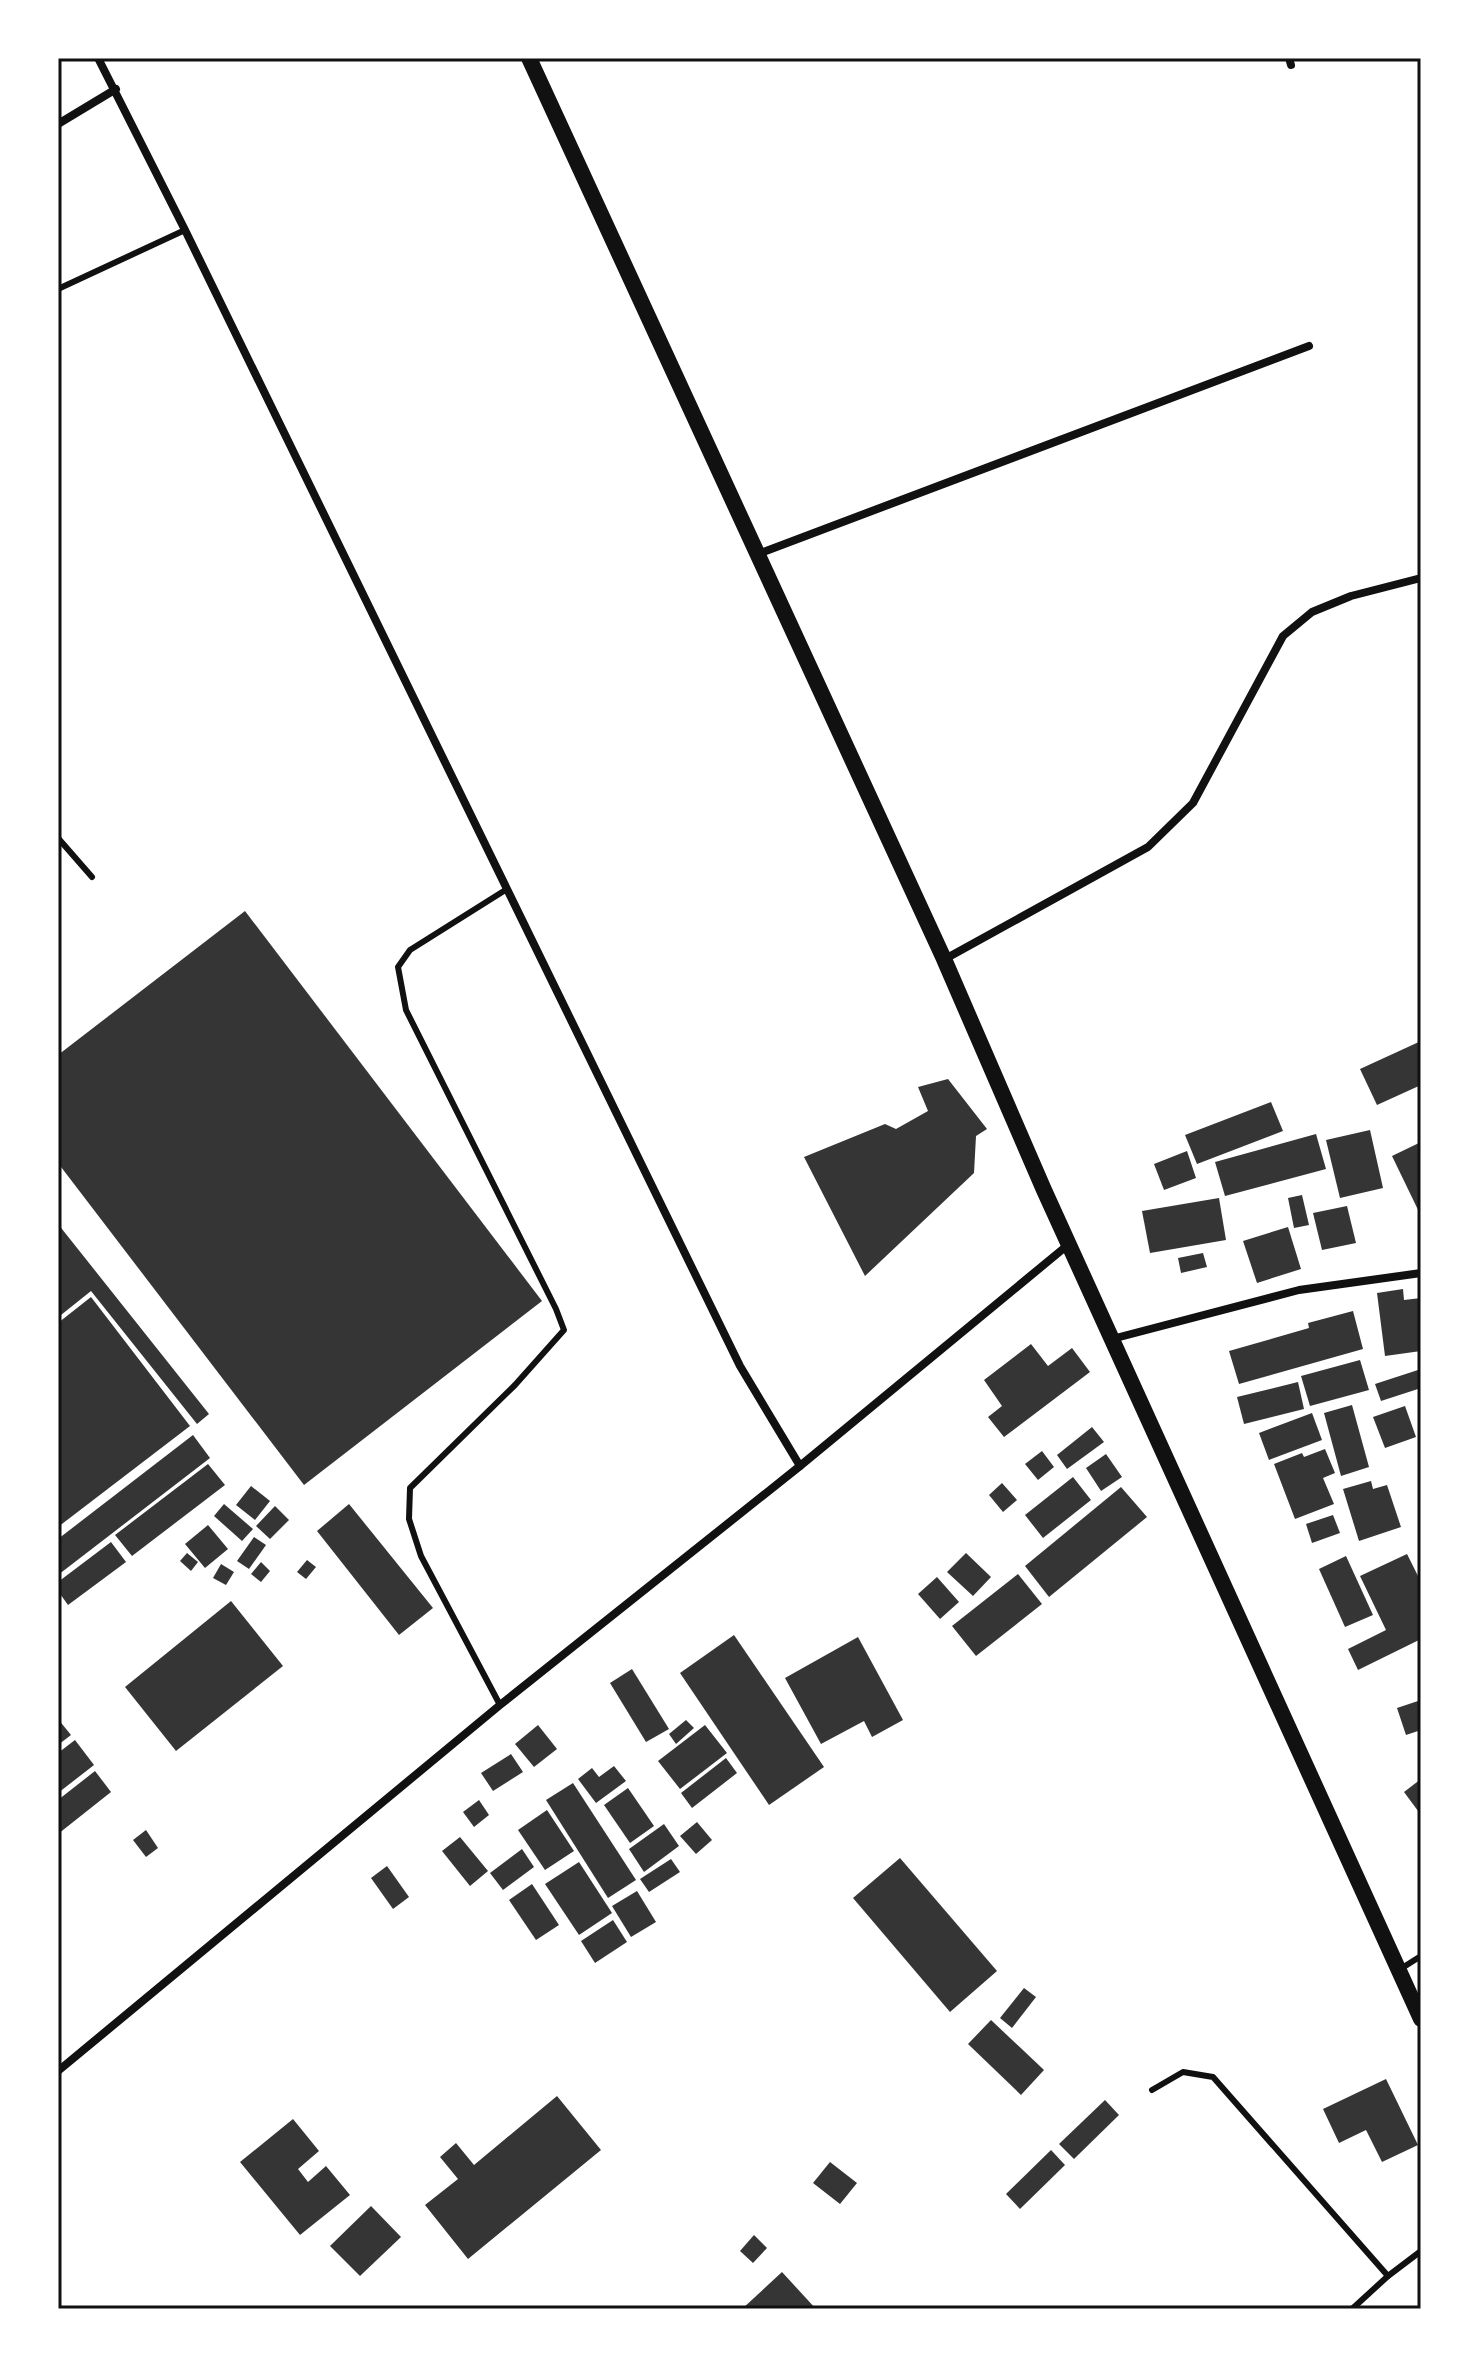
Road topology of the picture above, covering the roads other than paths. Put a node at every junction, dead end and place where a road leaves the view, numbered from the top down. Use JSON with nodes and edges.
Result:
{"nodes":[{"id":1,"x":98,"y":58,"type":"edge"},
{"id":2,"x":529,"y":58,"type":"edge"},
{"id":3,"x":116,"y":89,"type":"junction"},
{"id":4,"x":58,"y":124,"type":"edge"},
{"id":5,"x":185,"y":230,"type":"junction"},
{"id":6,"x":58,"y":289,"type":"edge"},
{"id":7,"x":1309,"y":346,"type":"dead end"},
{"id":8,"x":758,"y":554,"type":"junction"},
{"id":9,"x":1421,"y":578,"type":"edge"},
{"id":10,"x":58,"y":838,"type":"edge"},
{"id":11,"x":92,"y":877,"type":"dead end"},
{"id":12,"x":507,"y":889,"type":"junction"},
{"id":13,"x":944,"y":959,"type":"junction"},
{"id":14,"x":1069,"y":1244,"type":"junction"},
{"id":15,"x":1421,"y":1273,"type":"edge"},
{"id":16,"x":1112,"y":1339,"type":"junction"},
{"id":17,"x":800,"y":1466,"type":"junction"},
{"id":18,"x":500,"y":1705,"type":"junction"},
{"id":19,"x":1421,"y":1956,"type":"edge"},
{"id":20,"x":1399,"y":1970,"type":"junction"},
{"id":21,"x":1421,"y":2019,"type":"edge"},
{"id":22,"x":58,"y":2071,"type":"edge"},
{"id":23,"x":1152,"y":2090,"type":"dead end"},
{"id":24,"x":1421,"y":2251,"type":"edge"},
{"id":25,"x":1388,"y":2276,"type":"junction"},
{"id":26,"x":1352,"y":2309,"type":"edge"}],
"edges":[{"from":1,"to":3,"type":"street"},
{"from":2,"to":8,"type":"main road"},
{"from":3,"to":4,"type":"street"},
{"from":3,"to":5,"type":"street"},
{"from":5,"to":6,"type":"lane"},
{"from":5,"to":12,"type":"street"},
{"from":7,"to":8,"type":"street"},
{"from":8,"to":13,"type":"main road"},
{"from":9,"to":13,"type":"street"},
{"from":10,"to":11,"type":"lane"},
{"from":12,"to":17,"type":"street"},
{"from":12,"to":18,"type":"lane"},
{"from":13,"to":14,"type":"main road"},
{"from":14,"to":16,"type":"main road"},
{"from":14,"to":17,"type":"street"},
{"from":15,"to":16,"type":"street"},
{"from":16,"to":20,"type":"main road"},
{"from":17,"to":18,"type":"street"},
{"from":18,"to":22,"type":"street"},
{"from":19,"to":20,"type":"lane"},
{"from":20,"to":21,"type":"main road"},
{"from":23,"to":25,"type":"lane"},
{"from":24,"to":25,"type":"lane"},
{"from":25,"to":26,"type":"lane"}]}
